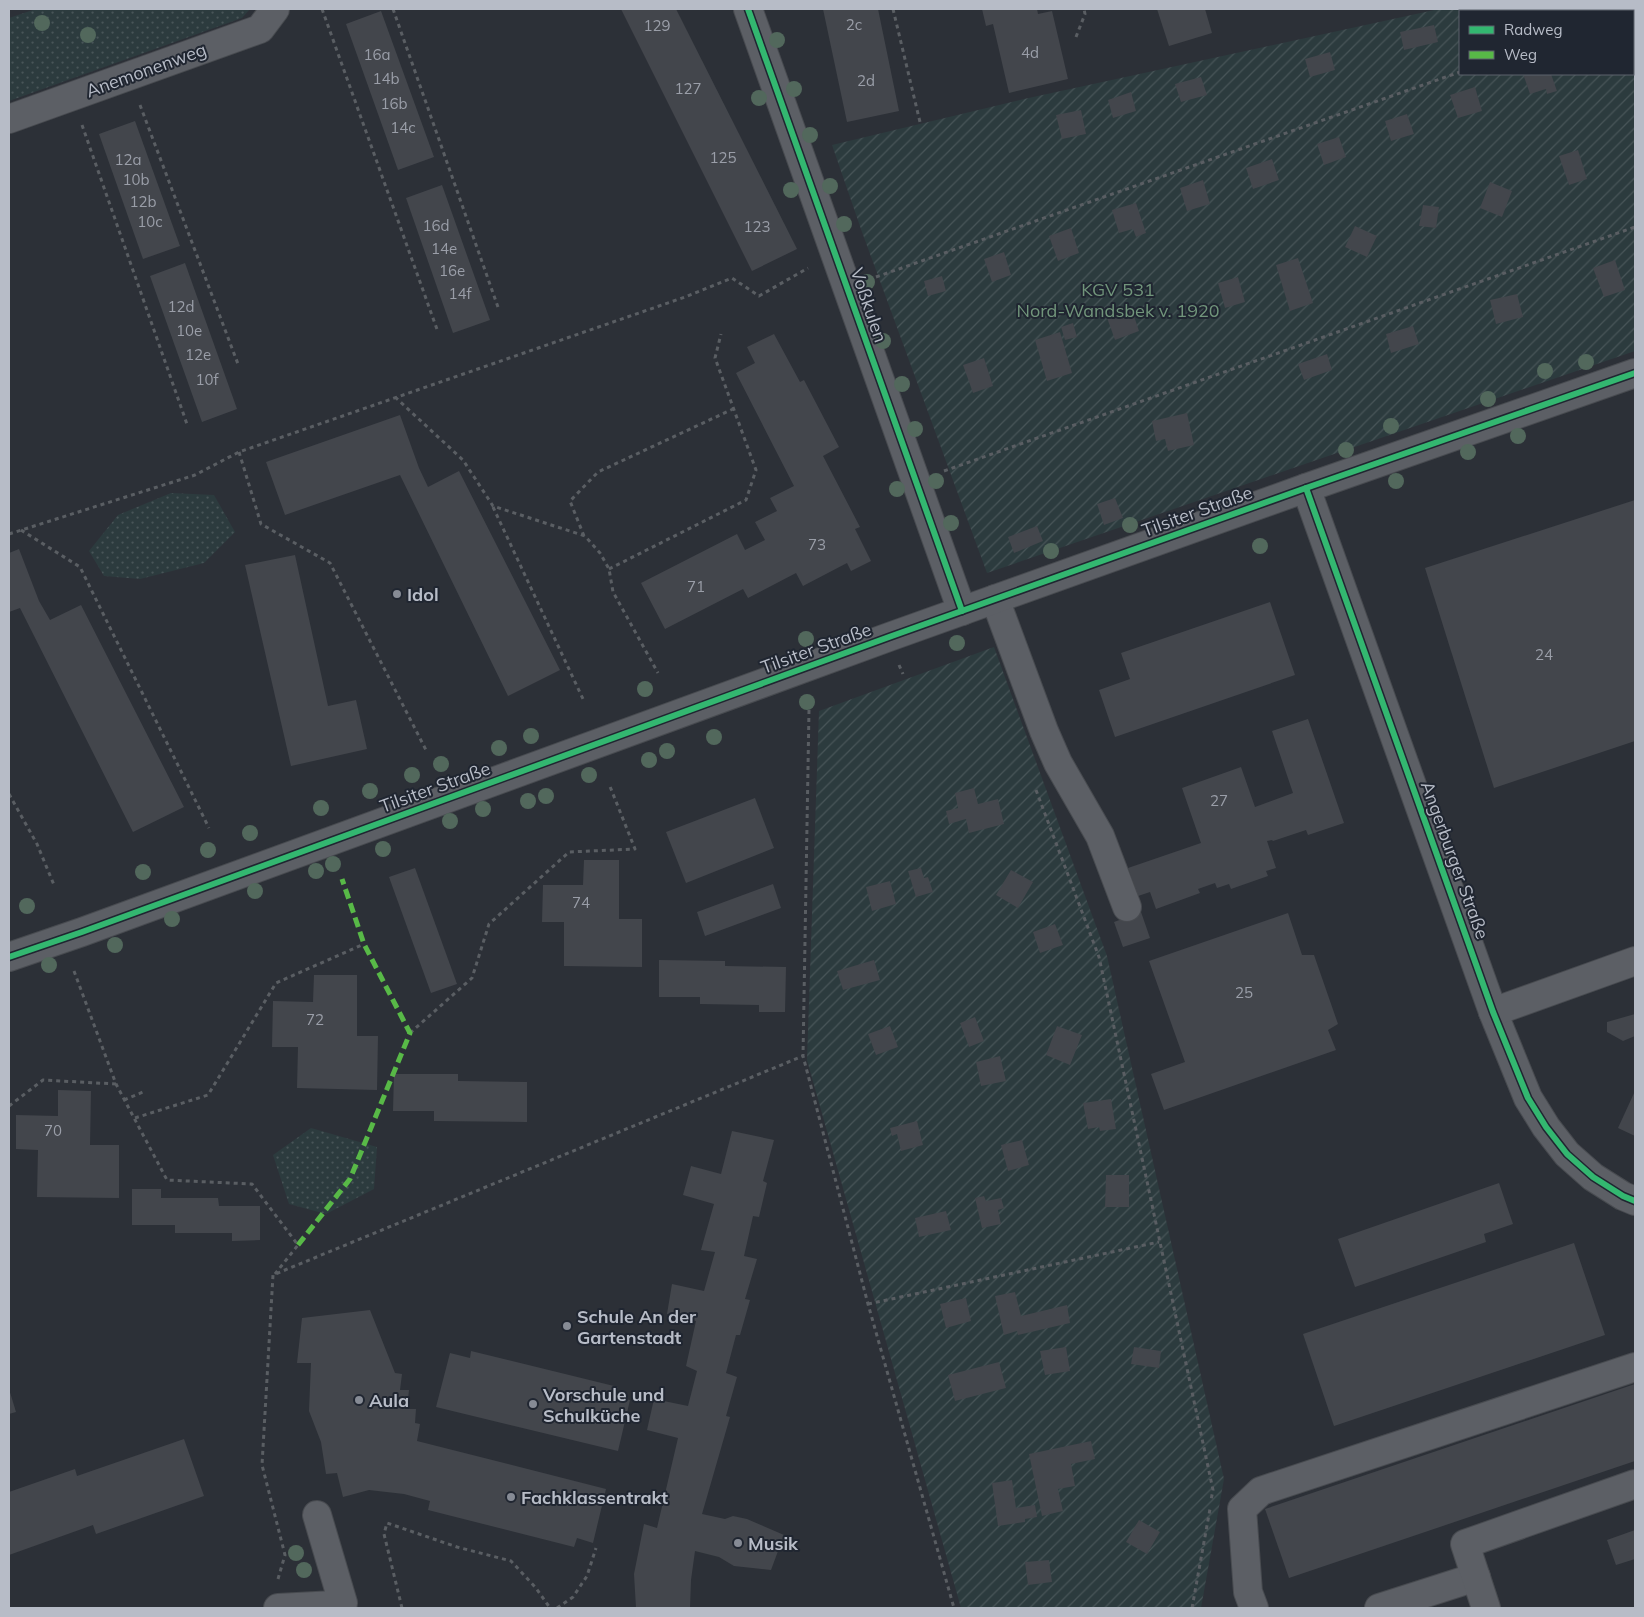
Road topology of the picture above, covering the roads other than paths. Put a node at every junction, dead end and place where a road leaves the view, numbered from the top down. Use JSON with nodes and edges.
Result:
{"nodes":[{"id":1,"x":275,"y":9,"type":"edge"},
{"id":2,"x":748,"y":9,"type":"edge"},
{"id":3,"x":9,"y":119,"type":"edge"},
{"id":4,"x":1635,"y":373,"type":"edge"},
{"id":5,"x":1306,"y":488,"type":"junction"},
{"id":6,"x":995,"y":599,"type":"junction"},
{"id":7,"x":962,"y":611,"type":"junction"},
{"id":8,"x":1127,"y":907,"type":"dead end"},
{"id":9,"x":9,"y":957,"type":"edge"},
{"id":10,"x":1635,"y":961,"type":"edge"},
{"id":11,"x":1493,"y":1012,"type":"junction"},
{"id":12,"x":1635,"y":1201,"type":"edge"},
{"id":13,"x":1635,"y":1368,"type":"edge"},
{"id":14,"x":1635,"y":1484,"type":"edge"},
{"id":15,"x":317,"y":1515,"type":"dead end"},
{"id":16,"x":1476,"y":1576,"type":"junction"},
{"id":17,"x":278,"y":1608,"type":"edge"},
{"id":18,"x":1254,"y":1608,"type":"edge"},
{"id":19,"x":1379,"y":1608,"type":"edge"},
{"id":20,"x":1486,"y":1608,"type":"edge"}],
"edges":[{"from":1,"to":3,"type":"street","name":"Anemonenweg"},
{"from":2,"to":7,"type":"street","name":"Voßkulen"},
{"from":4,"to":5,"type":"street","name":"Tilsiter Straße"},
{"from":5,"to":6,"type":"street","name":"Tilsiter Straße"},
{"from":5,"to":11,"type":"street","name":"Angerburger Straße"},
{"from":6,"to":7,"type":"street","name":"Tilsiter Straße"},
{"from":6,"to":8,"type":"street"},
{"from":7,"to":9,"type":"street","name":"Tilsiter Straße"},
{"from":10,"to":11,"type":"street"},
{"from":11,"to":12,"type":"street","name":"Angerburger Straße"},
{"from":13,"to":18,"type":"street"},
{"from":14,"to":16,"type":"street"},
{"from":15,"to":17,"type":"street"},
{"from":16,"to":19,"type":"street"},
{"from":16,"to":20,"type":"street"}]}
